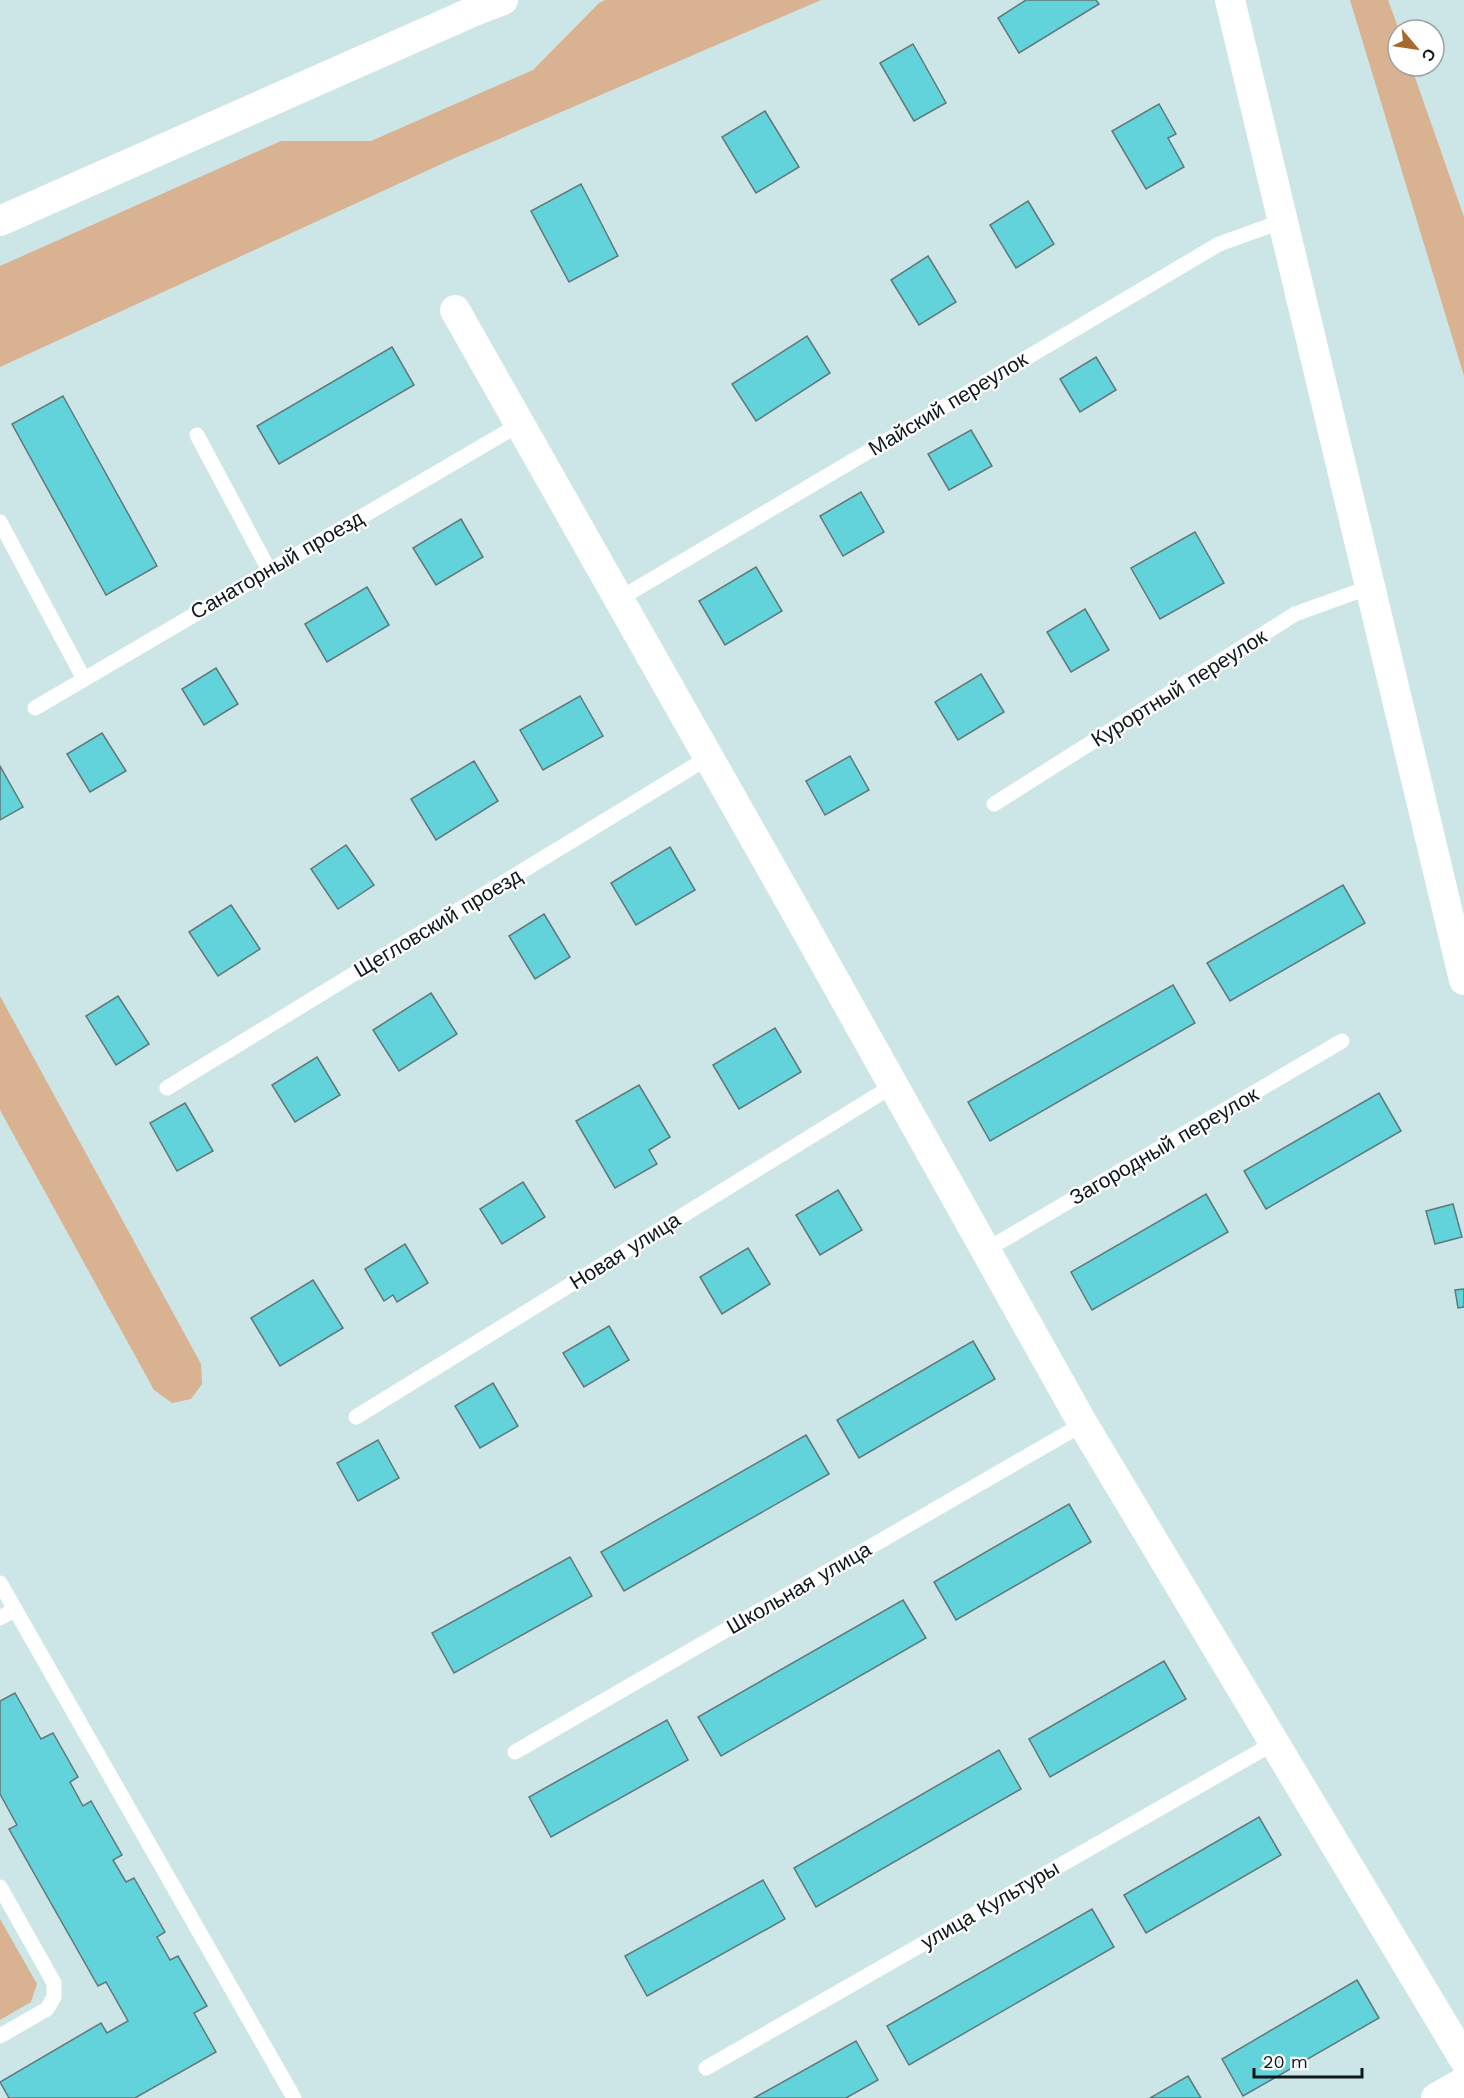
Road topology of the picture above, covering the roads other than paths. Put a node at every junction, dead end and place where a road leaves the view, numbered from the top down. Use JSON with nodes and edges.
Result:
{"nodes":[{"id":1,"x":503,"y":0,"type":"edge"},
{"id":2,"x":1230,"y":0,"type":"edge"},
{"id":3,"x":0,"y":221,"type":"edge"},
{"id":4,"x":1283,"y":221,"type":"junction"},
{"id":5,"x":455,"y":310,"type":"dead end"},
{"id":6,"x":520,"y":424,"type":"junction"},
{"id":7,"x":197,"y":435,"type":"dead end"},
{"id":8,"x":0,"y":522,"type":"edge"},
{"id":9,"x":269,"y":570,"type":"junction"},
{"id":10,"x":1370,"y":587,"type":"junction"},
{"id":11,"x":619,"y":599,"type":"junction"},
{"id":12,"x":84,"y":679,"type":"junction"},
{"id":13,"x":35,"y":708,"type":"dead end"},
{"id":14,"x":709,"y":757,"type":"junction"},
{"id":15,"x":994,"y":804,"type":"dead end"},
{"id":16,"x":1464,"y":980,"type":"edge"},
{"id":17,"x":1342,"y":1041,"type":"dead end"},
{"id":18,"x":894,"y":1085,"type":"junction"},
{"id":19,"x":167,"y":1088,"type":"dead end"},
{"id":20,"x":986,"y":1250,"type":"junction"},
{"id":21,"x":356,"y":1417,"type":"dead end"},
{"id":22,"x":1083,"y":1425,"type":"junction"},
{"id":23,"x":0,"y":1583,"type":"edge"},
{"id":24,"x":15,"y":1609,"type":"junction"},
{"id":25,"x":0,"y":1618,"type":"edge"},
{"id":26,"x":1274,"y":1743,"type":"junction"},
{"id":27,"x":515,"y":1752,"type":"dead end"},
{"id":28,"x":0,"y":1887,"type":"edge"},
{"id":29,"x":0,"y":2036,"type":"edge"},
{"id":30,"x":1464,"y":2059,"type":"edge"},
{"id":31,"x":706,"y":2068,"type":"dead end"},
{"id":32,"x":1464,"y":2082,"type":"edge"},
{"id":33,"x":293,"y":2098,"type":"edge"},
{"id":34,"x":1436,"y":2098,"type":"edge"}],
"edges":[{"from":1,"to":3,"type":"street"},
{"from":2,"to":4,"type":"street"},
{"from":4,"to":10,"type":"street"},
{"from":4,"to":11,"type":"lane","name":"Майский переулок"},
{"from":5,"to":6,"type":"street"},
{"from":6,"to":9,"type":"lane","name":"Санаторный проезд"},
{"from":6,"to":11,"type":"street"},
{"from":7,"to":9,"type":"lane"},
{"from":8,"to":12,"type":"lane"},
{"from":9,"to":12,"type":"lane","name":"Санаторный проезд"},
{"from":10,"to":15,"type":"lane","name":"Курортный переулок"},
{"from":10,"to":16,"type":"street"},
{"from":11,"to":14,"type":"street"},
{"from":12,"to":13,"type":"lane","name":"Санаторный проезд"},
{"from":14,"to":18,"type":"street"},
{"from":14,"to":19,"type":"lane","name":"Щегловский проезд"},
{"from":17,"to":20,"type":"lane","name":"Загородный переулок"},
{"from":18,"to":20,"type":"street"},
{"from":18,"to":21,"type":"lane","name":"Новая улица"},
{"from":20,"to":22,"type":"street"},
{"from":22,"to":26,"type":"street"},
{"from":22,"to":27,"type":"lane","name":"Школьная улица"},
{"from":23,"to":24,"type":"lane"},
{"from":24,"to":25,"type":"lane"},
{"from":24,"to":33,"type":"lane"},
{"from":26,"to":30,"type":"street"},
{"from":26,"to":31,"type":"lane","name":"улица Культуры"},
{"from":28,"to":29,"type":"lane"},
{"from":32,"to":34,"type":"street"}]}
